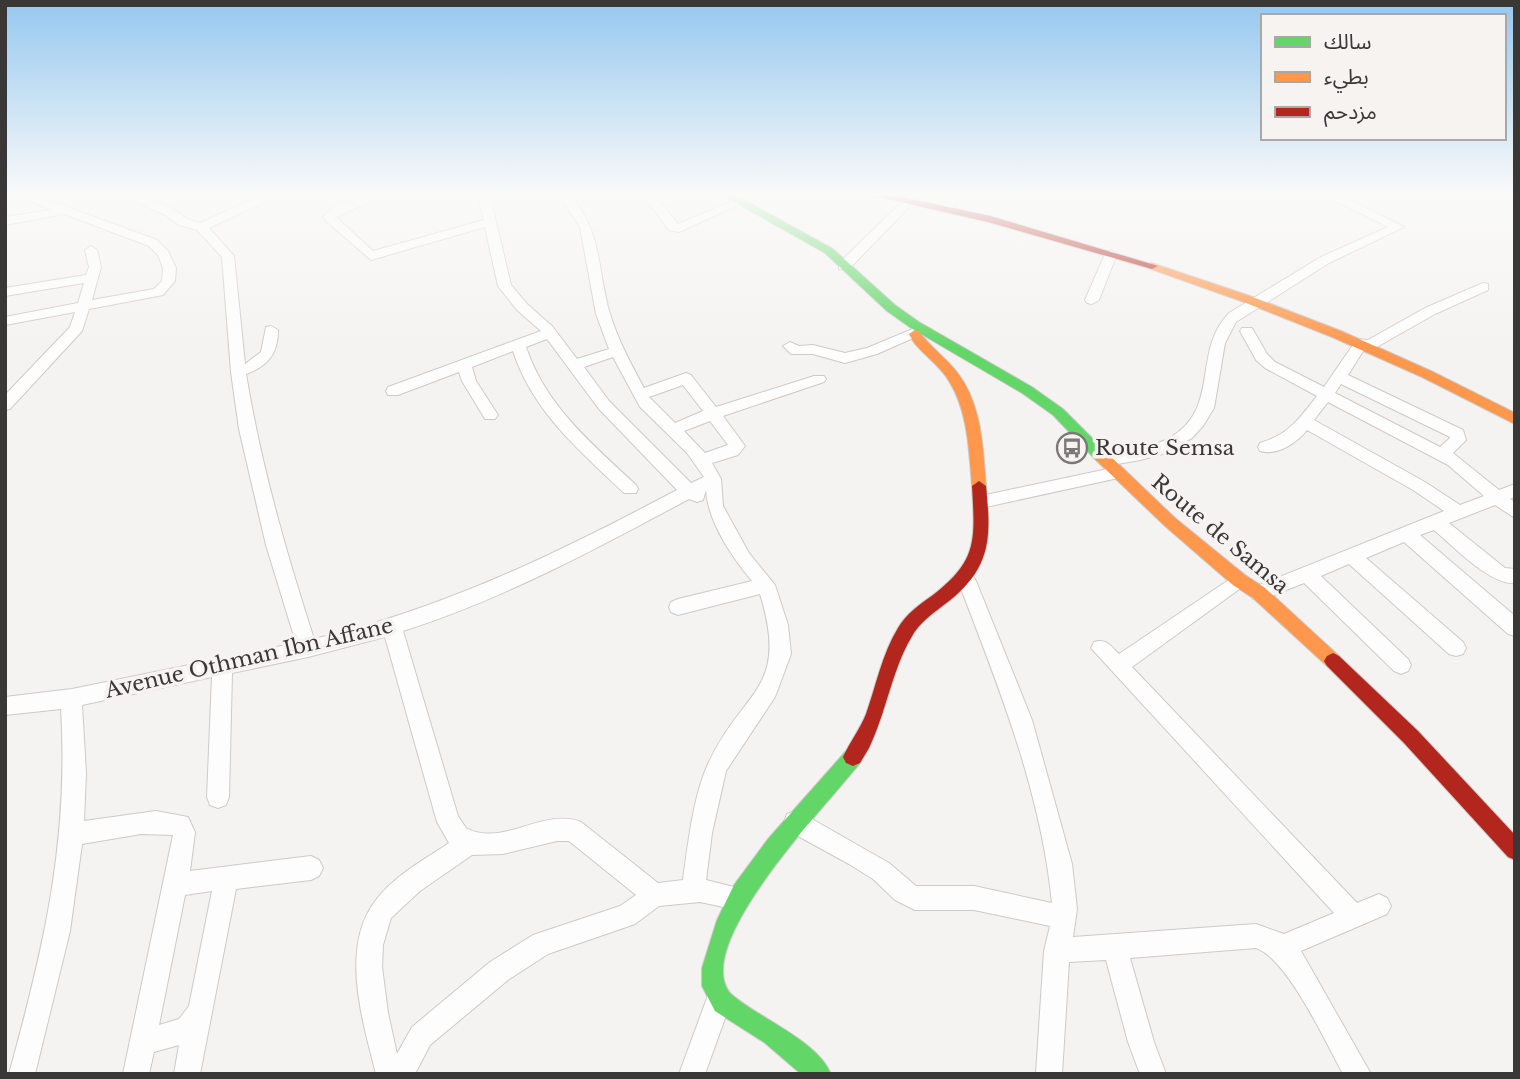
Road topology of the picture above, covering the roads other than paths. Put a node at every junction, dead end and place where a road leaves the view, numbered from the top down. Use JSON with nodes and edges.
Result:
{"nodes":[{"id":1,"x":157,"y":246,"type":"edge"},
{"id":2,"x":219,"y":246,"type":"edge"},
{"id":3,"x":360,"y":246,"type":"edge"},
{"id":4,"x":408,"y":246,"type":"edge"},
{"id":5,"x":496,"y":246,"type":"edge"},
{"id":6,"x":590,"y":246,"type":"edge"},
{"id":7,"x":820,"y":246,"type":"edge"},
{"id":8,"x":864,"y":246,"type":"edge"},
{"id":9,"x":1087,"y":246,"type":"edge"},
{"id":10,"x":1356,"y":246,"type":"edge"},
{"id":11,"x":91,"y":250,"type":"dead end"},
{"id":12,"x":1111,"y":254,"type":"junction"},
{"id":13,"x":844,"y":266,"type":"junction"},
{"id":14,"x":92,"y":278,"type":"junction"},
{"id":15,"x":1483,"y":287,"type":"dead end"},
{"id":16,"x":5,"y":292,"type":"edge"},
{"id":17,"x":1092,"y":300,"type":"dead end"},
{"id":18,"x":1258,"y":303,"type":"junction"},
{"id":19,"x":82,"y":308,"type":"junction"},
{"id":20,"x":5,"y":321,"type":"edge"},
{"id":21,"x":915,"y":329,"type":"junction"},
{"id":22,"x":271,"y":330,"type":"dead end"},
{"id":23,"x":1247,"y":331,"type":"dead end"},
{"id":24,"x":549,"y":332,"type":"junction"},
{"id":25,"x":1366,"y":344,"type":"junction"},
{"id":26,"x":518,"y":345,"type":"junction"},
{"id":27,"x":790,"y":346,"type":"dead end"},
{"id":28,"x":617,"y":351,"type":"junction"},
{"id":29,"x":576,"y":365,"type":"junction"},
{"id":30,"x":465,"y":366,"type":"junction"},
{"id":31,"x":238,"y":372,"type":"junction"},
{"id":32,"x":1339,"y":377,"type":"junction"},
{"id":33,"x":819,"y":379,"type":"dead end"},
{"id":34,"x":393,"y":391,"type":"dead end"},
{"id":35,"x":641,"y":395,"type":"junction"},
{"id":36,"x":1325,"y":396,"type":"junction"},
{"id":37,"x":5,"y":405,"type":"edge"},
{"id":38,"x":711,"y":414,"type":"junction"},
{"id":39,"x":490,"y":415,"type":"dead end"},
{"id":40,"x":1515,"y":419,"type":"edge"},
{"id":41,"x":1304,"y":421,"type":"junction"},
{"id":42,"x":672,"y":430,"type":"junction"},
{"id":43,"x":1266,"y":447,"type":"dead end"},
{"id":44,"x":1442,"y":454,"type":"junction"},
{"id":45,"x":702,"y":460,"type":"junction"},
{"id":46,"x":1111,"y":467,"type":"junction"},
{"id":47,"x":713,"y":479,"type":"junction"},
{"id":48,"x":630,"y":489,"type":"dead end"},
{"id":49,"x":1515,"y":490,"type":"edge"},
{"id":50,"x":689,"y":492,"type":"junction"},
{"id":51,"x":1497,"y":498,"type":"junction"},
{"id":52,"x":981,"y":502,"type":"junction"},
{"id":53,"x":715,"y":506,"type":"junction"},
{"id":54,"x":1458,"y":512,"type":"junction"},
{"id":55,"x":1515,"y":512,"type":"edge"},
{"id":56,"x":1437,"y":523,"type":"junction"},
{"id":57,"x":1407,"y":534,"type":"junction"},
{"id":58,"x":1352,"y":556,"type":"junction"},
{"id":59,"x":1307,"y":574,"type":"junction"},
{"id":60,"x":1515,"y":576,"type":"edge"},
{"id":61,"x":1239,"y":580,"type":"junction"},
{"id":62,"x":967,"y":581,"type":"junction"},
{"id":63,"x":766,"y":586,"type":"junction"},
{"id":64,"x":1259,"y":593,"type":"junction"},
{"id":65,"x":678,"y":607,"type":"dead end"},
{"id":66,"x":392,"y":627,"type":"junction"},
{"id":67,"x":1515,"y":628,"type":"edge"},
{"id":68,"x":1101,"y":648,"type":"dead end"},
{"id":69,"x":1456,"y":648,"type":"dead end"},
{"id":70,"x":308,"y":649,"type":"junction"},
{"id":71,"x":1401,"y":665,"type":"dead end"},
{"id":72,"x":222,"y":666,"type":"junction"},
{"id":73,"x":1118,"y":666,"type":"junction"},
{"id":74,"x":71,"y":698,"type":"junction"},
{"id":75,"x":5,"y":706,"type":"edge"},
{"id":76,"x":218,"y":797,"type":"dead end"},
{"id":77,"x":794,"y":822,"type":"junction"},
{"id":78,"x":71,"y":835,"type":"junction"},
{"id":79,"x":468,"y":844,"type":"junction"},
{"id":80,"x":1515,"y":850,"type":"edge"},
{"id":81,"x":311,"y":868,"type":"dead end"},
{"id":82,"x":226,"y":878,"type":"junction"},
{"id":83,"x":176,"y":884,"type":"junction"},
{"id":84,"x":693,"y":890,"type":"junction"},
{"id":85,"x":655,"y":895,"type":"junction"},
{"id":86,"x":738,"y":898,"type":"junction"},
{"id":87,"x":1379,"y":906,"type":"dead end"},
{"id":88,"x":1354,"y":916,"type":"junction"},
{"id":89,"x":1064,"y":917,"type":"junction"},
{"id":90,"x":1282,"y":947,"type":"junction"},
{"id":91,"x":1115,"y":948,"type":"junction"},
{"id":92,"x":1056,"y":951,"type":"junction"},
{"id":93,"x":719,"y":999,"type":"junction"},
{"id":94,"x":196,"y":1023,"type":"junction"},
{"id":95,"x":143,"y":1042,"type":"junction"},
{"id":96,"x":22,"y":1074,"type":"edge"},
{"id":97,"x":136,"y":1074,"type":"edge"},
{"id":98,"x":187,"y":1074,"type":"edge"},
{"id":99,"x":388,"y":1074,"type":"edge"},
{"id":100,"x":401,"y":1074,"type":"edge"},
{"id":101,"x":692,"y":1074,"type":"edge"},
{"id":102,"x":819,"y":1074,"type":"edge"},
{"id":103,"x":1049,"y":1074,"type":"edge"},
{"id":104,"x":1153,"y":1074,"type":"edge"},
{"id":105,"x":1358,"y":1074,"type":"edge"}],
"edges":[{"from":1,"to":19,"type":"street"},
{"from":2,"to":31,"type":"street"},
{"from":3,"to":4,"type":"street"},
{"from":5,"to":24,"type":"street"},
{"from":6,"to":28,"type":"street"},
{"from":7,"to":13,"type":"street","name":"Route de Samsa"},
{"from":8,"to":13,"type":"street"},
{"from":9,"to":12,"type":"street"},
{"from":10,"to":18,"type":"street"},
{"from":11,"to":14,"type":"street"},
{"from":12,"to":17,"type":"street"},
{"from":12,"to":18,"type":"street"},
{"from":13,"to":21,"type":"street","name":"Route de Samsa"},
{"from":14,"to":16,"type":"street"},
{"from":14,"to":19,"type":"street"},
{"from":15,"to":25,"type":"street"},
{"from":18,"to":25,"type":"street"},
{"from":18,"to":46,"type":"street"},
{"from":19,"to":20,"type":"street"},
{"from":19,"to":37,"type":"street"},
{"from":21,"to":27,"type":"street"},
{"from":21,"to":46,"type":"street","name":"Route de Samsa"},
{"from":21,"to":52,"type":"street"},
{"from":22,"to":31,"type":"street"},
{"from":23,"to":36,"type":"street"},
{"from":24,"to":26,"type":"street"},
{"from":24,"to":29,"type":"street"},
{"from":25,"to":32,"type":"street"},
{"from":25,"to":40,"type":"street"},
{"from":26,"to":30,"type":"street"},
{"from":26,"to":48,"type":"street"},
{"from":28,"to":29,"type":"street"},
{"from":28,"to":35,"type":"street"},
{"from":29,"to":50,"type":"street"},
{"from":30,"to":34,"type":"street"},
{"from":30,"to":39,"type":"street"},
{"from":31,"to":70,"type":"street"},
{"from":32,"to":36,"type":"street"},
{"from":32,"to":44,"type":"street"},
{"from":33,"to":38,"type":"street"},
{"from":35,"to":38,"type":"street"},
{"from":35,"to":42,"type":"street"},
{"from":36,"to":41,"type":"street"},
{"from":36,"to":44,"type":"street"},
{"from":38,"to":42,"type":"street"},
{"from":38,"to":45,"type":"street"},
{"from":41,"to":43,"type":"street"},
{"from":41,"to":54,"type":"street"},
{"from":42,"to":45,"type":"street"},
{"from":44,"to":51,"type":"street"},
{"from":45,"to":47,"type":"street"},
{"from":46,"to":52,"type":"street"},
{"from":46,"to":61,"type":"street","name":"Route de Samsa"},
{"from":47,"to":50,"type":"street","name":"Avenue Othman Ibn Affane"},
{"from":47,"to":53,"type":"street"},
{"from":49,"to":51,"type":"street"},
{"from":50,"to":53,"type":"street"},
{"from":50,"to":66,"type":"street","name":"Avenue Othman Ibn Affane"},
{"from":51,"to":54,"type":"street"},
{"from":51,"to":55,"type":"street"},
{"from":52,"to":62,"type":"street"},
{"from":53,"to":63,"type":"street"},
{"from":54,"to":56,"type":"street"},
{"from":56,"to":57,"type":"street"},
{"from":56,"to":60,"type":"street"},
{"from":57,"to":58,"type":"street"},
{"from":57,"to":67,"type":"street"},
{"from":58,"to":59,"type":"street"},
{"from":58,"to":69,"type":"street"},
{"from":59,"to":64,"type":"street"},
{"from":59,"to":71,"type":"street"},
{"from":61,"to":64,"type":"street","name":"Route de Samsa"},
{"from":61,"to":73,"type":"street"},
{"from":62,"to":77,"type":"street"},
{"from":62,"to":89,"type":"street"},
{"from":63,"to":65,"type":"street"},
{"from":63,"to":84,"type":"street"},
{"from":64,"to":80,"type":"street","name":"Route de Samsa"},
{"from":66,"to":70,"type":"street","name":"Avenue Othman Ibn Affane"},
{"from":66,"to":79,"type":"street"},
{"from":68,"to":73,"type":"street"},
{"from":70,"to":72,"type":"street","name":"Avenue Othman Ibn Affane"},
{"from":72,"to":74,"type":"street","name":"Avenue Othman Ibn Affane"},
{"from":72,"to":76,"type":"street"},
{"from":73,"to":88,"type":"street"},
{"from":74,"to":75,"type":"street","name":"Avenue Othman Ibn Affane"},
{"from":74,"to":78,"type":"street"},
{"from":77,"to":86,"type":"street"},
{"from":77,"to":89,"type":"street"},
{"from":78,"to":83,"type":"street"},
{"from":78,"to":96,"type":"street"},
{"from":79,"to":85,"type":"street"},
{"from":79,"to":99,"type":"street"},
{"from":81,"to":82,"type":"street"},
{"from":82,"to":83,"type":"street"},
{"from":82,"to":94,"type":"street"},
{"from":83,"to":95,"type":"street"},
{"from":84,"to":85,"type":"street"},
{"from":84,"to":86,"type":"street"},
{"from":85,"to":100,"type":"street"},
{"from":86,"to":93,"type":"street"},
{"from":87,"to":88,"type":"street"},
{"from":88,"to":90,"type":"street"},
{"from":89,"to":92,"type":"street"},
{"from":90,"to":91,"type":"street"},
{"from":90,"to":105,"type":"street"},
{"from":91,"to":92,"type":"street"},
{"from":91,"to":104,"type":"street"},
{"from":92,"to":103,"type":"street"},
{"from":93,"to":101,"type":"street"},
{"from":93,"to":102,"type":"street"},
{"from":94,"to":95,"type":"street"},
{"from":94,"to":98,"type":"street"},
{"from":95,"to":97,"type":"street"}]}
